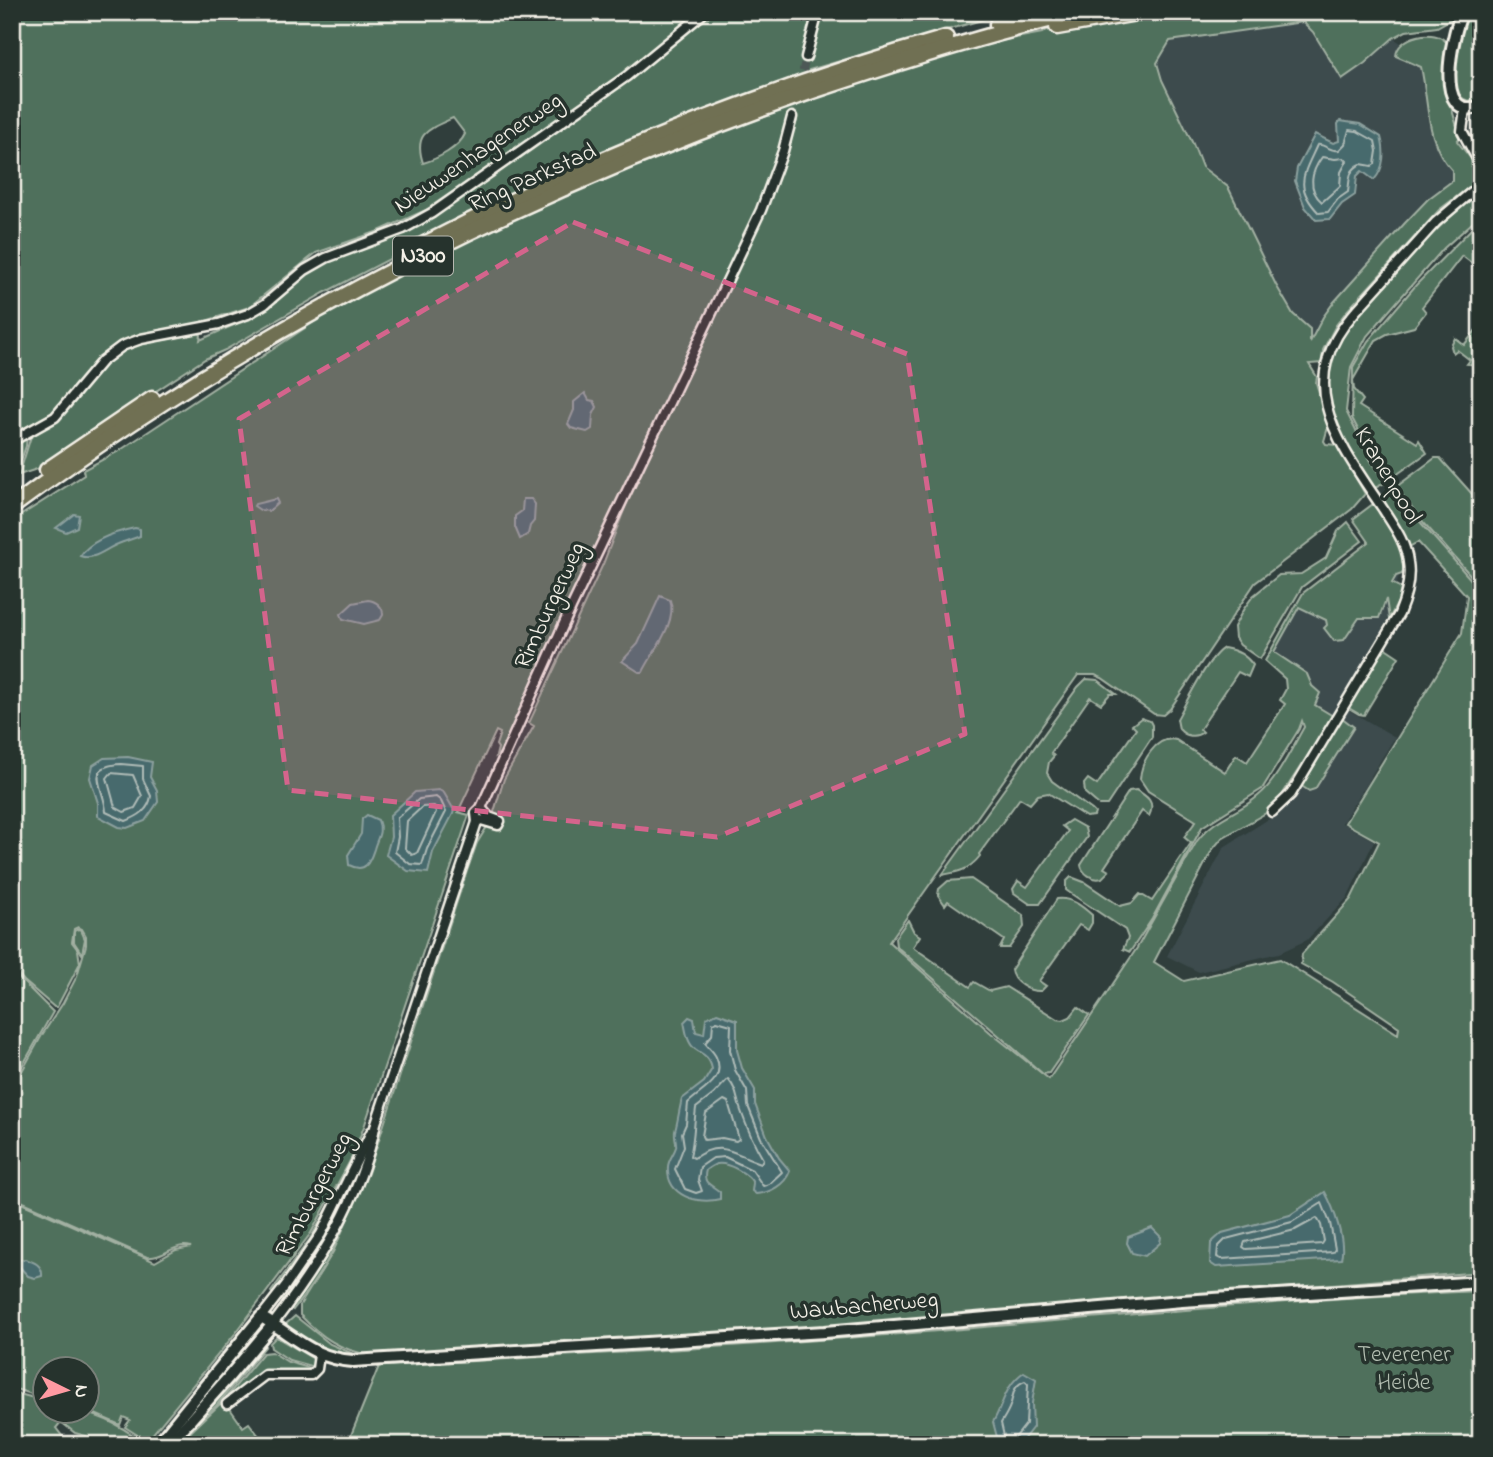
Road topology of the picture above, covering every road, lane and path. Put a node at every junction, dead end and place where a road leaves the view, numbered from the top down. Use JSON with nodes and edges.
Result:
{"nodes":[{"id":1,"x":705,"y":12,"type":"edge"},
{"id":2,"x":818,"y":12,"type":"edge"},
{"id":3,"x":1028,"y":12,"type":"edge"},
{"id":4,"x":1042,"y":12,"type":"edge"},
{"id":5,"x":1082,"y":12,"type":"edge"},
{"id":6,"x":1142,"y":12,"type":"edge"},
{"id":7,"x":1462,"y":12,"type":"edge"},
{"id":8,"x":1456,"y":18,"type":"edge"},
{"id":9,"x":999,"y":29,"type":"junction"},
{"id":10,"x":806,"y":57,"type":"tunnel mouth"},
{"id":11,"x":1481,"y":106,"type":"edge"},
{"id":12,"x":1465,"y":109,"type":"junction"},
{"id":13,"x":792,"y":117,"type":"dead end"},
{"id":14,"x":1481,"y":166,"type":"edge"},
{"id":15,"x":1481,"y":184,"type":"edge"},
{"id":16,"x":12,"y":441,"type":"edge"},
{"id":17,"x":12,"y":495,"type":"edge"},
{"id":18,"x":12,"y":507,"type":"edge"},
{"id":19,"x":481,"y":808,"type":"junction"},
{"id":20,"x":1272,"y":812,"type":"dead end"},
{"id":21,"x":477,"y":822,"type":"junction"},
{"id":22,"x":376,"y":1123,"type":"junction"},
{"id":23,"x":1481,"y":1282,"type":"edge"},
{"id":24,"x":261,"y":1317,"type":"junction"},
{"id":25,"x":273,"y":1324,"type":"junction"},
{"id":26,"x":320,"y":1355,"type":"junction"},
{"id":27,"x":227,"y":1404,"type":"dead end"},
{"id":28,"x":157,"y":1445,"type":"edge"},
{"id":29,"x":168,"y":1445,"type":"edge"}],
"edges":[{"from":1,"to":16,"type":"street","name":"Nieuwenhagenerweg"},
{"from":2,"to":10,"type":"street"},
{"from":3,"to":9,"type":"highway","number":"N300"},
{"from":4,"to":9,"type":"highway","name":"Ring Parkstad","number":"N300"},
{"from":5,"to":9,"type":"highway","name":"Ring Parkstad","number":"N300"},
{"from":6,"to":9,"type":"highway","number":"N300"},
{"from":7,"to":8,"type":"street"},
{"from":8,"to":12,"type":"street"},
{"from":9,"to":17,"type":"highway","name":"Ring Parkstad","number":"N300"},
{"from":9,"to":18,"type":"highway","name":"Ring Parkstad","number":"N300"},
{"from":11,"to":12,"type":"street"},
{"from":12,"to":14,"type":"street"},
{"from":13,"to":19,"type":"street","name":"Rimburgerweg"},
{"from":15,"to":20,"type":"street","name":"Kranenpool"},
{"from":19,"to":21,"type":"street","name":"Rimburgerweg"},
{"from":19,"to":21,"type":"street"},
{"from":21,"to":22,"type":"street","name":"Rimburgerweg"},
{"from":22,"to":24,"type":"street","name":"Rimburgerweg"},
{"from":22,"to":25,"type":"street","name":"Rimburgerweg"},
{"from":23,"to":26,"type":"street","name":"Waubacherweg"},
{"from":24,"to":25,"type":"street","name":"Waubacherweg"},
{"from":24,"to":28,"type":"street"},
{"from":25,"to":26,"type":"street","name":"Waubacherweg"},
{"from":25,"to":29,"type":"street"},
{"from":26,"to":27,"type":"street"}]}
